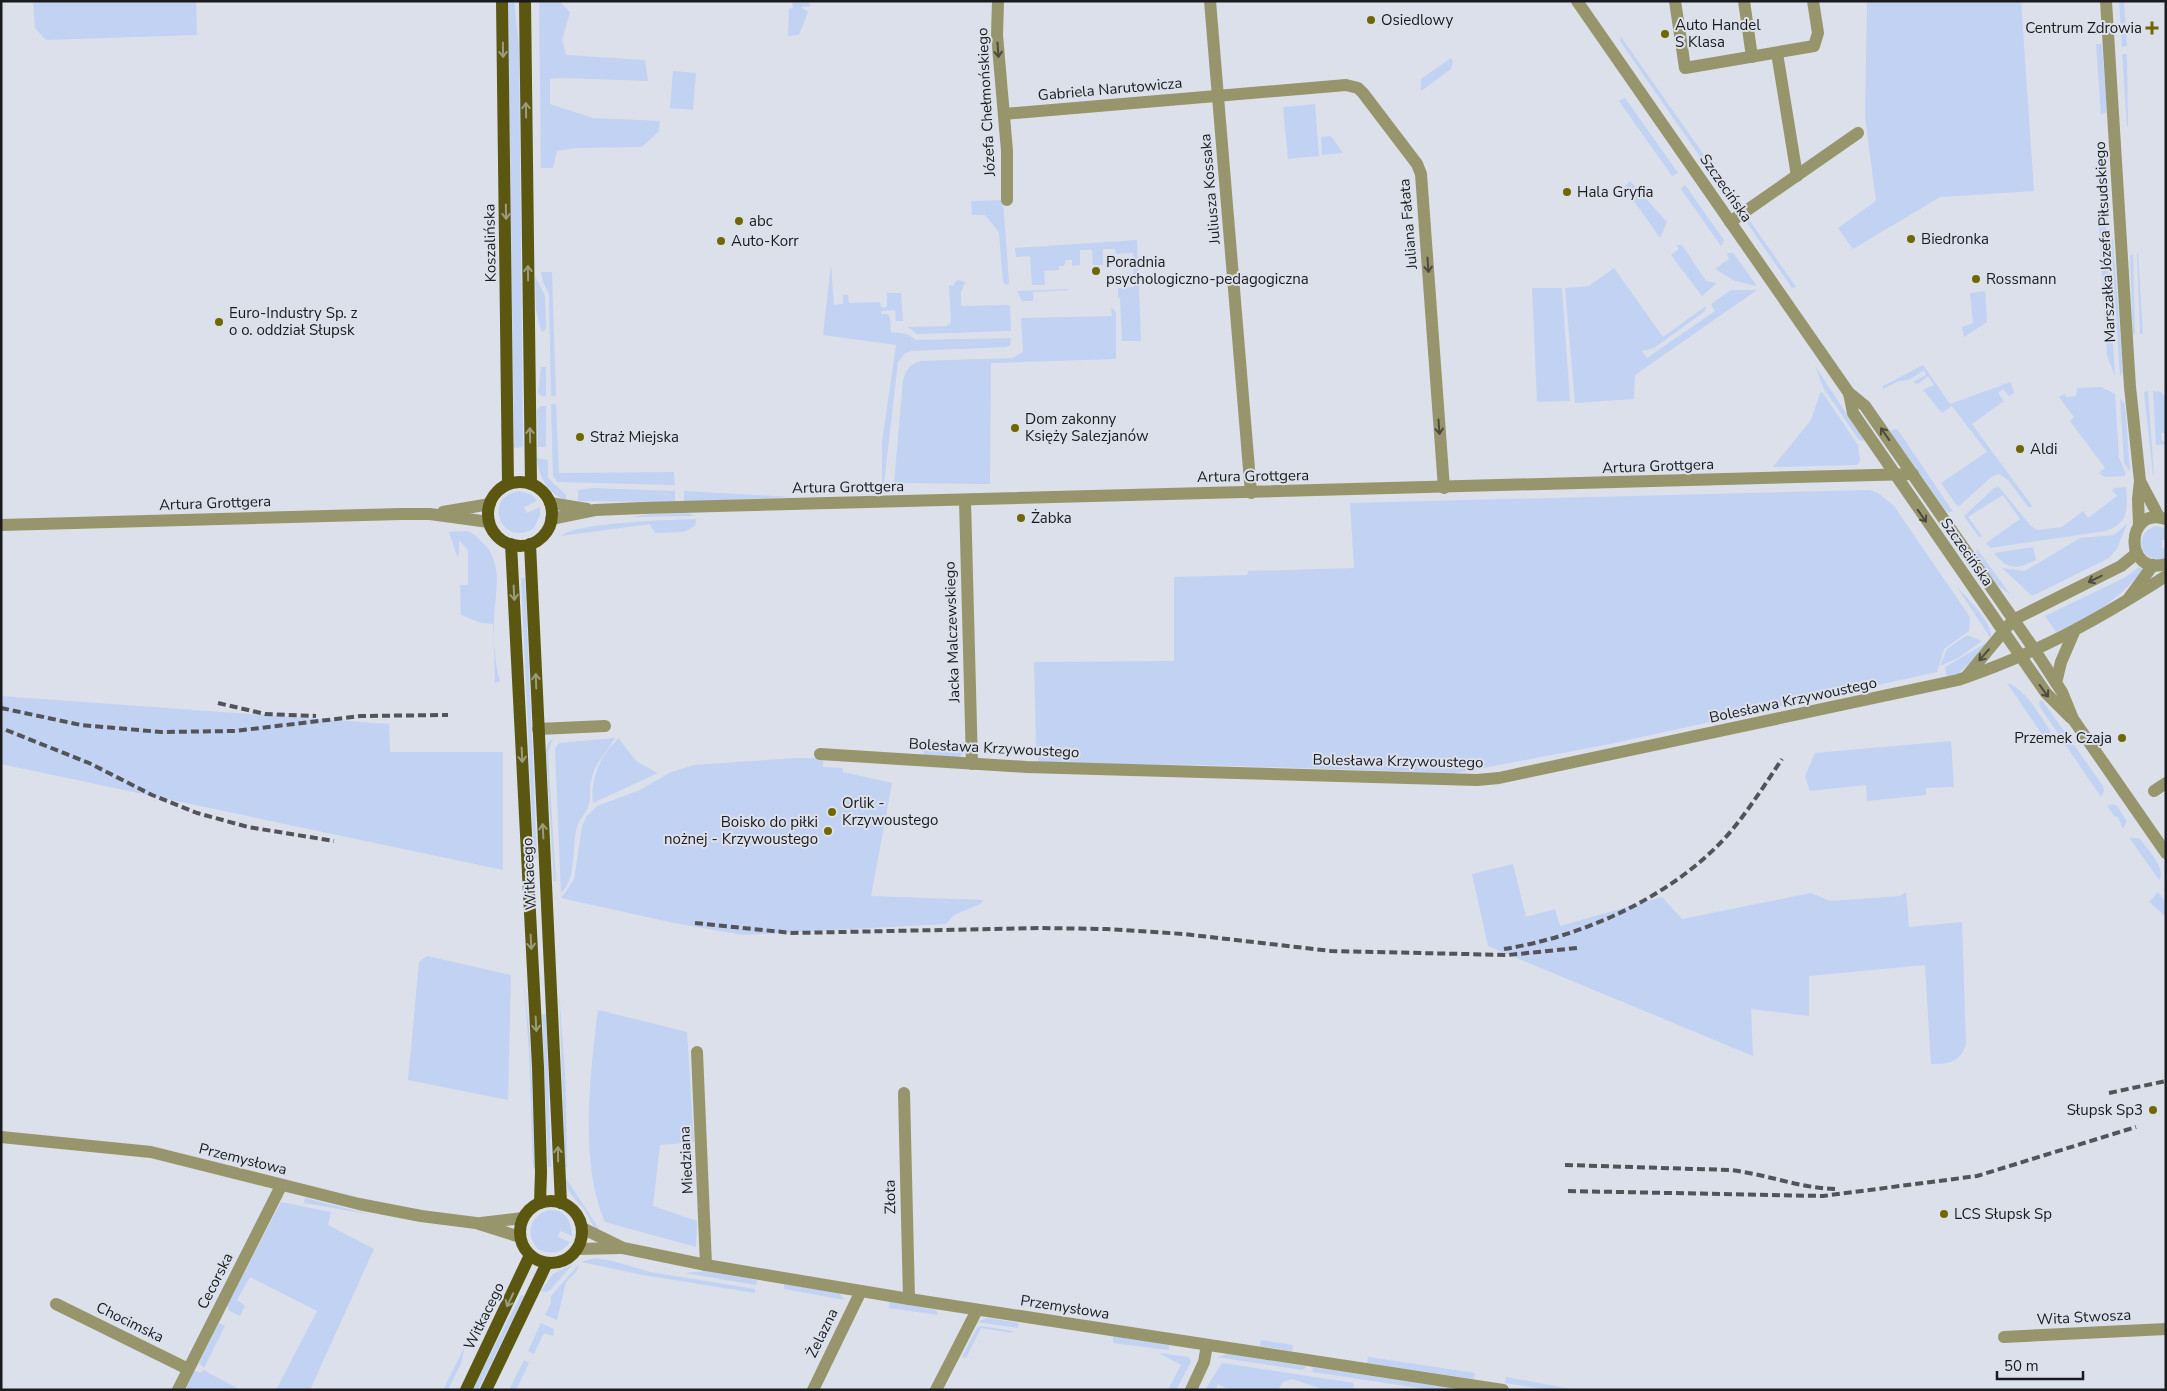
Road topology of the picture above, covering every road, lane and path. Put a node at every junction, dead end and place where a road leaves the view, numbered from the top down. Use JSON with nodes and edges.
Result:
{"nodes":[{"id":1,"x":502,"y":1,"type":"edge"},
{"id":2,"x":525,"y":1,"type":"edge"},
{"id":3,"x":998,"y":1,"type":"edge"},
{"id":4,"x":1210,"y":1,"type":"edge"},
{"id":5,"x":1577,"y":1,"type":"edge"},
{"id":6,"x":1675,"y":1,"type":"edge"},
{"id":7,"x":1744,"y":1,"type":"edge"},
{"id":8,"x":1813,"y":1,"type":"edge"},
{"id":9,"x":2106,"y":1,"type":"edge"},
{"id":10,"x":1777,"y":53,"type":"junction"},
{"id":11,"x":1752,"y":57,"type":"junction"},
{"id":12,"x":1218,"y":96,"type":"junction"},
{"id":13,"x":1004,"y":114,"type":"junction"},
{"id":14,"x":1858,"y":133,"type":"dead end"},
{"id":15,"x":1797,"y":176,"type":"junction"},
{"id":16,"x":1007,"y":200,"type":"dead end"},
{"id":17,"x":1730,"y":222,"type":"junction"},
{"id":18,"x":1849,"y":393,"type":"junction"},
{"id":19,"x":1913,"y":474,"type":"junction"},
{"id":20,"x":1895,"y":476,"type":"junction"},
{"id":21,"x":2140,"y":481,"type":"junction"},
{"id":22,"x":508,"y":484,"type":"junction"},
{"id":23,"x":531,"y":484,"type":"junction"},
{"id":24,"x":1444,"y":488,"type":"junction"},
{"id":25,"x":1251,"y":493,"type":"junction"},
{"id":26,"x":965,"y":500,"type":"junction"},
{"id":27,"x":550,"y":503,"type":"junction"},
{"id":28,"x":490,"y":504,"type":"junction"},
{"id":29,"x":594,"y":510,"type":"junction"},
{"id":30,"x":430,"y":514,"type":"junction"},
{"id":31,"x":2162,"y":518,"type":"edge"},
{"id":32,"x":551,"y":520,"type":"junction"},
{"id":33,"x":489,"y":522,"type":"junction"},
{"id":34,"x":1,"y":525,"type":"edge"},
{"id":35,"x":2139,"y":525,"type":"junction"},
{"id":36,"x":511,"y":544,"type":"junction"},
{"id":37,"x":530,"y":544,"type":"junction"},
{"id":38,"x":2136,"y":553,"type":"junction"},
{"id":39,"x":2160,"y":565,"type":"edge"},
{"id":40,"x":2166,"y":576,"type":"edge"},
{"id":41,"x":2126,"y":602,"type":"junction"},
{"id":42,"x":2013,"y":620,"type":"junction"},
{"id":43,"x":2074,"y":632,"type":"junction"},
{"id":44,"x":2003,"y":633,"type":"junction"},
{"id":45,"x":2034,"y":649,"type":"junction"},
{"id":46,"x":2020,"y":657,"type":"junction"},
{"id":47,"x":1966,"y":678,"type":"junction"},
{"id":48,"x":2056,"y":683,"type":"junction"},
{"id":49,"x":2073,"y":720,"type":"junction"},
{"id":50,"x":605,"y":726,"type":"dead end"},
{"id":51,"x":538,"y":729,"type":"junction"},
{"id":52,"x":820,"y":754,"type":"dead end"},
{"id":53,"x":972,"y":764,"type":"junction"},
{"id":54,"x":2166,"y":783,"type":"edge"},
{"id":55,"x":2154,"y":791,"type":"dead end"},
{"id":56,"x":2166,"y":853,"type":"edge"},
{"id":57,"x":696,"y":1052,"type":"dead end"},
{"id":58,"x":904,"y":1093,"type":"dead end"},
{"id":59,"x":1,"y":1137,"type":"edge"},
{"id":60,"x":281,"y":1186,"type":"junction"},
{"id":61,"x":540,"y":1203,"type":"junction"},
{"id":62,"x":561,"y":1203,"type":"junction"},
{"id":63,"x":523,"y":1218,"type":"junction"},
{"id":64,"x":476,"y":1223,"type":"junction"},
{"id":65,"x":582,"y":1228,"type":"junction"},
{"id":66,"x":520,"y":1237,"type":"junction"},
{"id":67,"x":623,"y":1248,"type":"junction"},
{"id":68,"x":577,"y":1249,"type":"junction"},
{"id":69,"x":530,"y":1255,"type":"junction"},
{"id":70,"x":547,"y":1263,"type":"junction"},
{"id":71,"x":706,"y":1265,"type":"junction"},
{"id":72,"x":861,"y":1291,"type":"junction"},
{"id":73,"x":909,"y":1299,"type":"junction"},
{"id":74,"x":56,"y":1304,"type":"dead end"},
{"id":75,"x":977,"y":1310,"type":"junction"},
{"id":76,"x":2166,"y":1329,"type":"edge"},
{"id":77,"x":2004,"y":1337,"type":"dead end"},
{"id":78,"x":1207,"y":1345,"type":"junction"},
{"id":79,"x":188,"y":1369,"type":"junction"},
{"id":80,"x":178,"y":1390,"type":"edge"},
{"id":81,"x":466,"y":1390,"type":"edge"},
{"id":82,"x":486,"y":1390,"type":"edge"},
{"id":83,"x":813,"y":1390,"type":"edge"},
{"id":84,"x":936,"y":1390,"type":"edge"},
{"id":85,"x":1191,"y":1390,"type":"edge"},
{"id":86,"x":1503,"y":1390,"type":"edge"}],
"edges":[{"from":1,"to":22,"type":"main road","name":"Koszalińska","one_way":true},
{"from":23,"to":2,"type":"main road","one_way":true},
{"from":3,"to":13,"type":"street","name":"Józefa Chełmońskiego","one_way":true},
{"from":4,"to":12,"type":"street","name":"Juliusza Kossaka"},
{"from":5,"to":17,"type":"street","name":"Szczecińska"},
{"from":6,"to":11,"type":"street"},
{"from":7,"to":11,"type":"street"},
{"from":8,"to":10,"type":"street"},
{"from":9,"to":21,"type":"street","name":"Marszałka Józefa Piłsudskiego"},
{"from":10,"to":11,"type":"street"},
{"from":10,"to":15,"type":"street"},
{"from":12,"to":13,"type":"street","name":"Gabriela Narutowicza"},
{"from":12,"to":24,"type":"street","name":"Juliana Fałata","one_way":true},
{"from":12,"to":25,"type":"street","name":"Juliusza Kossaka"},
{"from":13,"to":16,"type":"street","name":"Józefa Chełmońskiego"},
{"from":14,"to":15,"type":"street"},
{"from":15,"to":17,"type":"street"},
{"from":17,"to":18,"type":"street","name":"Szczecińska"},
{"from":19,"to":18,"type":"street","name":"Szczecińska","one_way":true},
{"from":18,"to":20,"type":"street","name":"Szczecińska"},
{"from":19,"to":20,"type":"street","name":"Artura Grottgera"},
{"from":19,"to":42,"type":"street","name":"Szczecińska"},
{"from":20,"to":24,"type":"street","name":"Artura Grottgera"},
{"from":20,"to":44,"type":"street","name":"Szczecińska","one_way":true},
{"from":21,"to":31,"type":"street","name":"Marszałka Józefa Piłsudskiego"},
{"from":21,"to":35,"type":"street","name":"Marszałka Józefa Piłsudskiego"},
{"from":22,"to":23,"type":"main road"},
{"from":22,"to":28,"type":"main road"},
{"from":23,"to":27,"type":"main road"},
{"from":24,"to":25,"type":"street","name":"Artura Grottgera"},
{"from":25,"to":26,"type":"street","name":"Artura Grottgera"},
{"from":26,"to":29,"type":"street","name":"Artura Grottgera"},
{"from":26,"to":53,"type":"street","name":"Jacka Malczewskiego"},
{"from":27,"to":29,"type":"street","name":"Artura Grottgera"},
{"from":27,"to":32,"type":"main road"},
{"from":28,"to":30,"type":"street","name":"Artura Grottgera"},
{"from":28,"to":33,"type":"main road"},
{"from":29,"to":32,"type":"street","name":"Artura Grottgera"},
{"from":30,"to":33,"type":"street","name":"Artura Grottgera"},
{"from":30,"to":34,"type":"street","name":"Artura Grottgera"},
{"from":31,"to":35,"type":"street"},
{"from":32,"to":37,"type":"main road"},
{"from":33,"to":36,"type":"main road"},
{"from":35,"to":38,"type":"street","name":"Marszałka Józefa Piłsudskiego"},
{"from":36,"to":37,"type":"main road"},
{"from":36,"to":61,"type":"main road","name":"Witkacego","one_way":true},
{"from":51,"to":37,"type":"main road","name":"Witkacego","one_way":true},
{"from":38,"to":39,"type":"street"},
{"from":38,"to":42,"type":"street","one_way":true},
{"from":39,"to":41,"type":"street"},
{"from":40,"to":41,"type":"street","name":"Bolesława Krzywoustego"},
{"from":41,"to":43,"type":"street","name":"Bolesława Krzywoustego"},
{"from":42,"to":44,"type":"street"},
{"from":42,"to":45,"type":"street","name":"Szczecińska"},
{"from":43,"to":45,"type":"street","name":"Bolesława Krzywoustego"},
{"from":43,"to":48,"type":"street"},
{"from":44,"to":46,"type":"street","name":"Szczecińska"},
{"from":44,"to":47,"type":"street","one_way":true},
{"from":45,"to":46,"type":"street","name":"Bolesława Krzywoustego"},
{"from":45,"to":48,"type":"street","name":"Szczecińska"},
{"from":46,"to":47,"type":"street","name":"Bolesława Krzywoustego"},
{"from":46,"to":49,"type":"street","name":"Szczecińska","one_way":true},
{"from":47,"to":53,"type":"street","name":"Bolesława Krzywoustego"},
{"from":48,"to":49,"type":"street","name":"Szczecińska"},
{"from":49,"to":56,"type":"street","name":"Szczecińska"},
{"from":50,"to":51,"type":"street"},
{"from":62,"to":51,"type":"main road","name":"Witkacego","one_way":true},
{"from":52,"to":53,"type":"street","name":"Bolesława Krzywoustego"},
{"from":54,"to":55,"type":"street"},
{"from":57,"to":71,"type":"street","name":"Miedziana"},
{"from":58,"to":73,"type":"street","name":"Złota"},
{"from":59,"to":60,"type":"street","name":"Przemysłowa"},
{"from":60,"to":64,"type":"street","name":"Przemysłowa"},
{"from":60,"to":79,"type":"street","name":"Cecorska"},
{"from":61,"to":62,"type":"main road"},
{"from":61,"to":63,"type":"main road"},
{"from":62,"to":65,"type":"main road"},
{"from":63,"to":64,"type":"street","name":"Przemysłowa"},
{"from":63,"to":66,"type":"main road"},
{"from":64,"to":66,"type":"street","name":"Przemysłowa"},
{"from":65,"to":67,"type":"street","name":"Przemysłowa"},
{"from":65,"to":68,"type":"main road"},
{"from":66,"to":69,"type":"main road"},
{"from":67,"to":68,"type":"street","name":"Przemysłowa"},
{"from":67,"to":71,"type":"street","name":"Przemysłowa"},
{"from":68,"to":70,"type":"main road"},
{"from":69,"to":70,"type":"main road"},
{"from":69,"to":81,"type":"main road","name":"Witkacego","one_way":true},
{"from":70,"to":82,"type":"main road"},
{"from":71,"to":72,"type":"street","name":"Przemysłowa"},
{"from":72,"to":73,"type":"street","name":"Przemysłowa"},
{"from":72,"to":83,"type":"street","name":"Żelazna"},
{"from":73,"to":75,"type":"street","name":"Przemysłowa"},
{"from":74,"to":79,"type":"street","name":"Chocimska"},
{"from":75,"to":78,"type":"street","name":"Przemysłowa"},
{"from":75,"to":84,"type":"street"},
{"from":76,"to":77,"type":"street","name":"Wita Stwosza"},
{"from":78,"to":85,"type":"street"},
{"from":78,"to":86,"type":"street","name":"Przemysłowa"},
{"from":79,"to":80,"type":"street","name":"Cecorska"}]}
